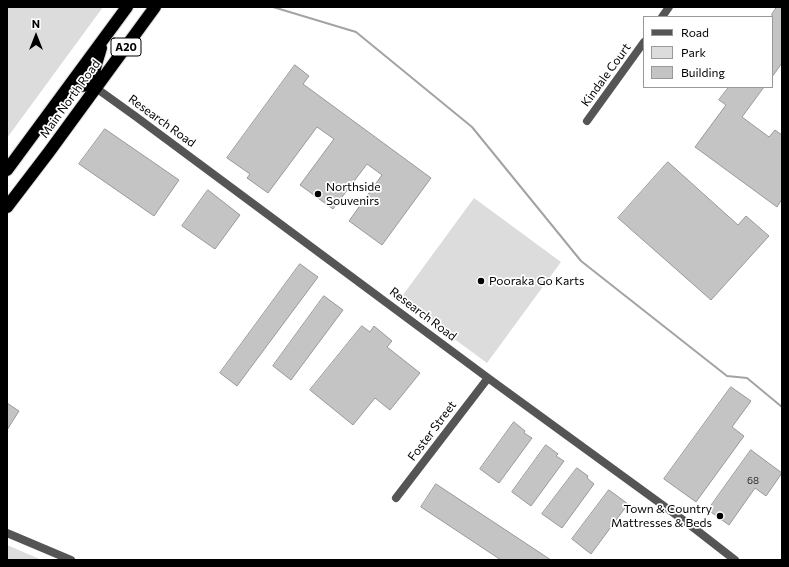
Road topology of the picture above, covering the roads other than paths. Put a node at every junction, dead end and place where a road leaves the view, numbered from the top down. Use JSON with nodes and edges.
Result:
{"nodes":[{"id":1,"x":127,"y":7,"type":"edge"},
{"id":2,"x":155,"y":7,"type":"edge"},
{"id":3,"x":669,"y":7,"type":"edge"},
{"id":4,"x":663,"y":16,"type":"edge"},
{"id":5,"x":103,"y":40,"type":"junction"},
{"id":6,"x":643,"y":43,"type":"edge"},
{"id":7,"x":96,"y":88,"type":"junction"},
{"id":8,"x":62,"y":95,"type":"junction"},
{"id":9,"x":587,"y":121,"type":"dead end"},
{"id":10,"x":7,"y":170,"type":"edge"},
{"id":11,"x":7,"y":207,"type":"edge"},
{"id":12,"x":488,"y":378,"type":"junction"},
{"id":13,"x":396,"y":498,"type":"dead end"},
{"id":14,"x":7,"y":533,"type":"edge"},
{"id":15,"x":71,"y":560,"type":"edge"},
{"id":16,"x":735,"y":560,"type":"edge"}],
"edges":[{"from":1,"to":5,"type":"highway","name":"Main North Road","number":"A20"},
{"from":2,"to":7,"type":"highway","name":"Main North Road","number":"A20"},
{"from":3,"to":4,"type":"street"},
{"from":5,"to":7,"type":"highway"},
{"from":5,"to":8,"type":"highway","name":"Main North Road","number":"A20"},
{"from":6,"to":9,"type":"street","name":"Kindale Court"},
{"from":7,"to":8,"type":"highway"},
{"from":7,"to":11,"type":"highway","name":"Main North Road","number":"A20"},
{"from":7,"to":12,"type":"street","name":"Research Road"},
{"from":8,"to":10,"type":"highway","name":"Main North Road","number":"A20"},
{"from":12,"to":13,"type":"street","name":"Foster Street"},
{"from":12,"to":16,"type":"street","name":"Research Road"},
{"from":14,"to":15,"type":"street"}]}
